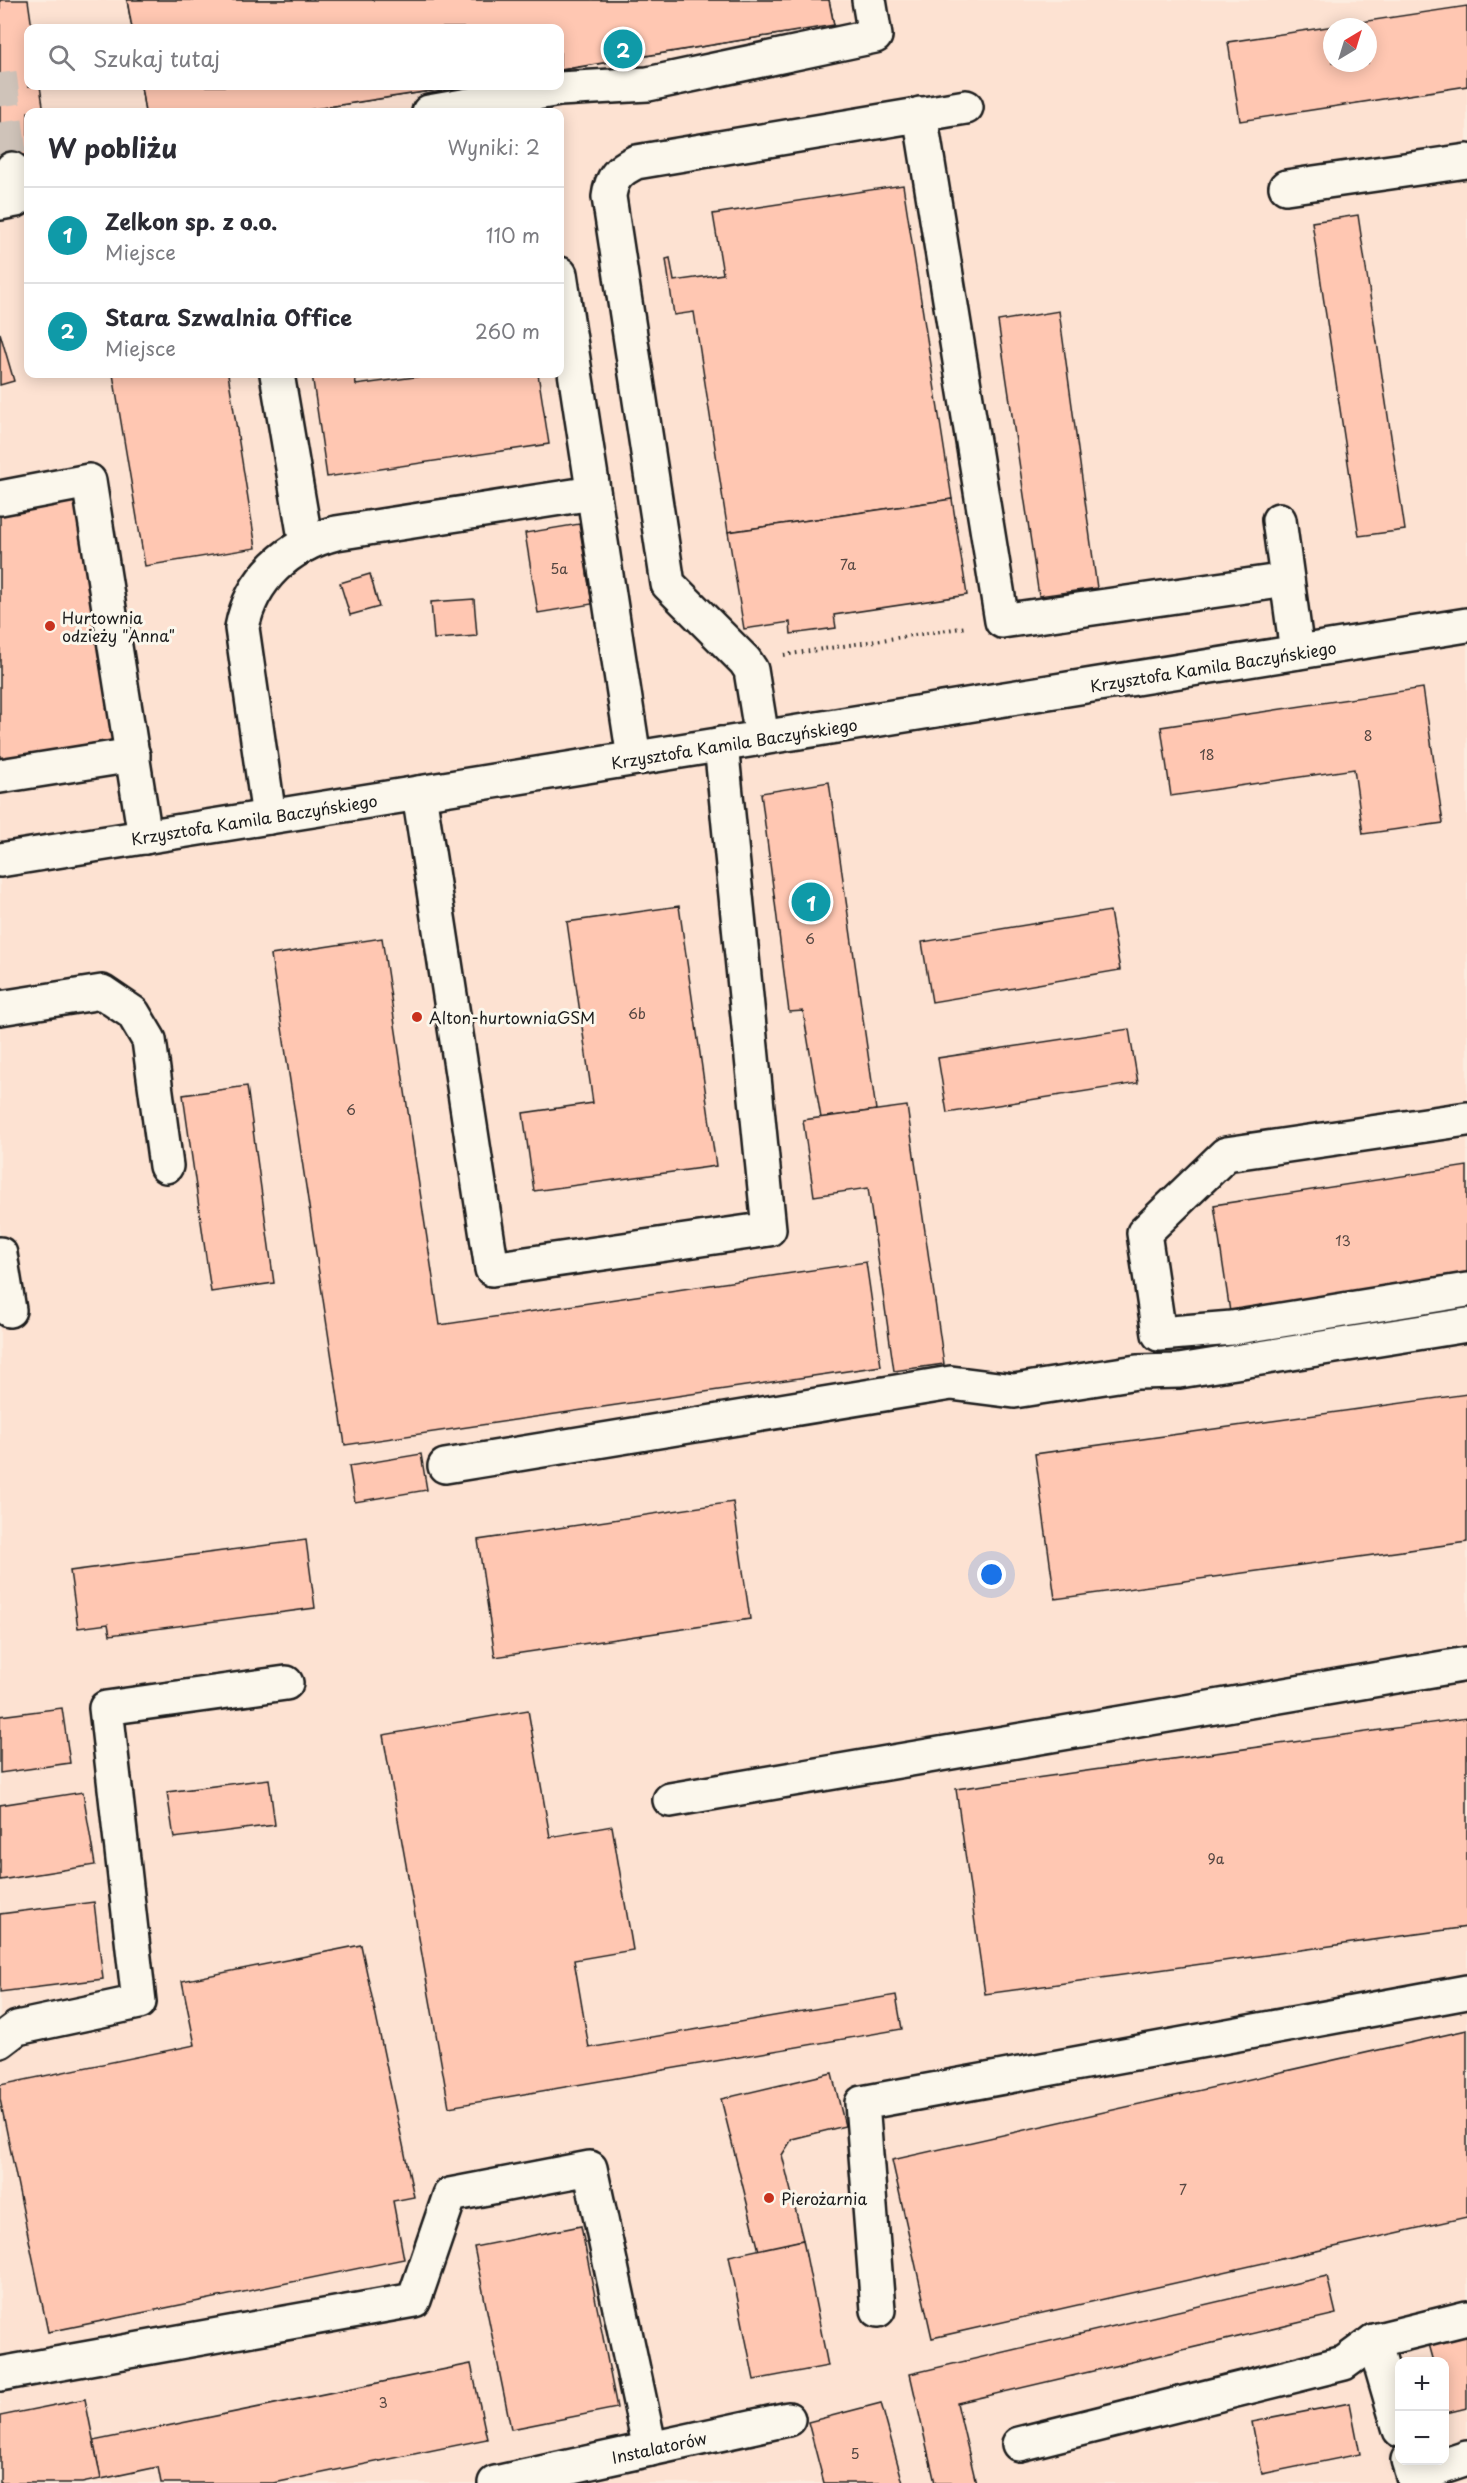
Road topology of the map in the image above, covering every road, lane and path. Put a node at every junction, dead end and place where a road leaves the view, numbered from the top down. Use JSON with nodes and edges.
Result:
{"nodes":[{"id":1,"x":869,"y":0,"type":"edge"},
{"id":2,"x":564,"y":88,"type":"edge"},
{"id":3,"x":548,"y":90,"type":"edge"},
{"id":4,"x":966,"y":107,"type":"dead end"},
{"id":5,"x":451,"y":108,"type":"edge"},
{"id":6,"x":920,"y":114,"type":"junction"},
{"id":7,"x":1467,"y":161,"type":"edge"},
{"id":8,"x":1286,"y":187,"type":"dead end"},
{"id":9,"x":564,"y":301,"type":"edge"},
{"id":10,"x":278,"y":378,"type":"edge"},
{"id":11,"x":593,"y":494,"type":"junction"},
{"id":12,"x":0,"y":498,"type":"edge"},
{"id":13,"x":1279,"y":520,"type":"dead end"},
{"id":14,"x":306,"y":544,"type":"junction"},
{"id":15,"x":1287,"y":580,"type":"junction"},
{"id":16,"x":1002,"y":621,"type":"junction"},
{"id":17,"x":1467,"y":625,"type":"edge"},
{"id":18,"x":1298,"y":652,"type":"junction"},
{"id":19,"x":745,"y":661,"type":"junction"},
{"id":20,"x":762,"y":738,"type":"junction"},
{"id":21,"x":721,"y":744,"type":"junction"},
{"id":22,"x":133,"y":755,"type":"junction"},
{"id":23,"x":634,"y":758,"type":"junction"},
{"id":24,"x":0,"y":776,"type":"edge"},
{"id":25,"x":419,"y":793,"type":"junction"},
{"id":26,"x":269,"y":817,"type":"junction"},
{"id":27,"x":145,"y":837,"type":"junction"},
{"id":28,"x":0,"y":860,"type":"edge"},
{"id":29,"x":0,"y":1008,"type":"edge"},
{"id":30,"x":1467,"y":1119,"type":"edge"},
{"id":31,"x":166,"y":1166,"type":"dead end"},
{"id":32,"x":0,"y":1254,"type":"edge"},
{"id":33,"x":1467,"y":1290,"type":"edge"},
{"id":34,"x":9,"y":1310,"type":"dead end"},
{"id":35,"x":1467,"y":1325,"type":"edge"},
{"id":36,"x":445,"y":1466,"type":"dead end"},
{"id":37,"x":1467,"y":1664,"type":"edge"},
{"id":38,"x":286,"y":1683,"type":"dead end"},
{"id":39,"x":670,"y":1800,"type":"dead end"},
{"id":40,"x":1467,"y":1992,"type":"edge"},
{"id":41,"x":0,"y":2042,"type":"edge"},
{"id":42,"x":878,"y":2310,"type":"dead end"},
{"id":43,"x":1467,"y":2318,"type":"edge"},
{"id":44,"x":1374,"y":2341,"type":"junction"},
{"id":45,"x":0,"y":2374,"type":"edge"},
{"id":46,"x":1395,"y":2413,"type":"edge"},
{"id":47,"x":788,"y":2419,"type":"dead end"},
{"id":48,"x":1019,"y":2444,"type":"dead end"},
{"id":49,"x":650,"y":2449,"type":"junction"},
{"id":50,"x":1467,"y":2458,"type":"edge"},
{"id":51,"x":1449,"y":2464,"type":"edge"},
{"id":52,"x":1410,"y":2465,"type":"edge"},
{"id":53,"x":1446,"y":2465,"type":"edge"},
{"id":54,"x":495,"y":2483,"type":"edge"}],
"edges":[{"from":1,"to":2,"type":"street"},
{"from":3,"to":5,"type":"street"},
{"from":4,"to":6,"type":"street"},
{"from":6,"to":16,"type":"street"},
{"from":6,"to":19,"type":"street"},
{"from":7,"to":8,"type":"street"},
{"from":9,"to":11,"type":"street"},
{"from":10,"to":14,"type":"street"},
{"from":11,"to":14,"type":"street"},
{"from":11,"to":23,"type":"street"},
{"from":12,"to":22,"type":"street"},
{"from":13,"to":15,"type":"street"},
{"from":14,"to":26,"type":"street"},
{"from":15,"to":16,"type":"street"},
{"from":15,"to":18,"type":"street"},
{"from":16,"to":19,"type":"path"},
{"from":17,"to":18,"type":"street","name":"Krzysztofa Kamila Baczyńskiego"},
{"from":18,"to":20,"type":"street","name":"Krzysztofa Kamila Baczyńskiego"},
{"from":19,"to":20,"type":"street"},
{"from":20,"to":21,"type":"street","name":"Krzysztofa Kamila Baczyńskiego"},
{"from":21,"to":23,"type":"street","name":"Krzysztofa Kamila Baczyńskiego"},
{"from":21,"to":25,"type":"street"},
{"from":22,"to":24,"type":"street"},
{"from":22,"to":27,"type":"street"},
{"from":23,"to":25,"type":"street","name":"Krzysztofa Kamila Baczyńskiego"},
{"from":25,"to":26,"type":"street","name":"Krzysztofa Kamila Baczyńskiego"},
{"from":26,"to":27,"type":"street","name":"Krzysztofa Kamila Baczyńskiego"},
{"from":27,"to":28,"type":"street","name":"Krzysztofa Kamila Baczyńskiego"},
{"from":29,"to":31,"type":"street"},
{"from":30,"to":33,"type":"street"},
{"from":32,"to":34,"type":"street"},
{"from":35,"to":36,"type":"street"},
{"from":37,"to":39,"type":"street"},
{"from":38,"to":41,"type":"street"},
{"from":40,"to":42,"type":"street"},
{"from":43,"to":44,"type":"street"},
{"from":44,"to":46,"type":"street"},
{"from":44,"to":48,"type":"street"},
{"from":45,"to":49,"type":"street"},
{"from":47,"to":49,"type":"street","name":"Instalatorów"},
{"from":49,"to":54,"type":"street","name":"Instalatorów"},
{"from":50,"to":51,"type":"street"},
{"from":52,"to":53,"type":"street"}]}
